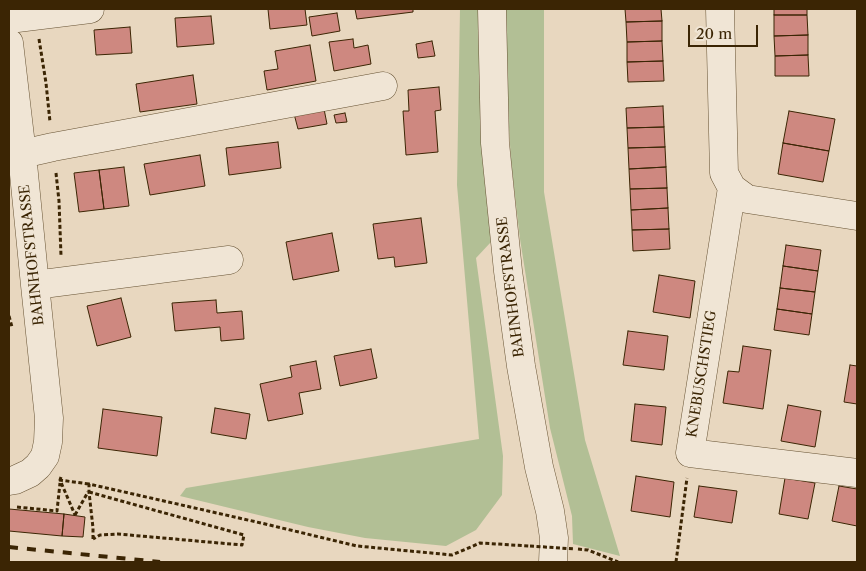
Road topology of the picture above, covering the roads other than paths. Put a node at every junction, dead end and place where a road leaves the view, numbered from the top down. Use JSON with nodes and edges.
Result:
{"nodes":[{"id":1,"x":90,"y":9,"type":"edge"},
{"id":2,"x":492,"y":9,"type":"edge"},
{"id":3,"x":720,"y":9,"type":"edge"},
{"id":4,"x":9,"y":19,"type":"edge"},
{"id":5,"x":9,"y":43,"type":"edge"},
{"id":6,"x":382,"y":86,"type":"dead end"},
{"id":7,"x":22,"y":154,"type":"junction"},
{"id":8,"x":732,"y":188,"type":"junction"},
{"id":9,"x":857,"y":216,"type":"edge"},
{"id":10,"x":229,"y":260,"type":"dead end"},
{"id":11,"x":35,"y":285,"type":"junction"},
{"id":12,"x":857,"y":473,"type":"edge"},
{"id":13,"x":9,"y":480,"type":"edge"},
{"id":14,"x":564,"y":556,"type":"edge"}],
"edges":[{"from":1,"to":4,"type":"street"},
{"from":2,"to":14,"type":"street","name":"BAHNHOFSTRASSE"},
{"from":3,"to":8,"type":"street"},
{"from":5,"to":7,"type":"street","name":"BAHNHOFSTRASSE"},
{"from":6,"to":7,"type":"street"},
{"from":7,"to":11,"type":"street","name":"BAHNHOFSTRASSE"},
{"from":8,"to":9,"type":"street"},
{"from":8,"to":12,"type":"street","name":"KNEBUSCHSTIEG"},
{"from":10,"to":11,"type":"street"},
{"from":11,"to":13,"type":"street","name":"BAHNHOFSTRASSE"}]}
